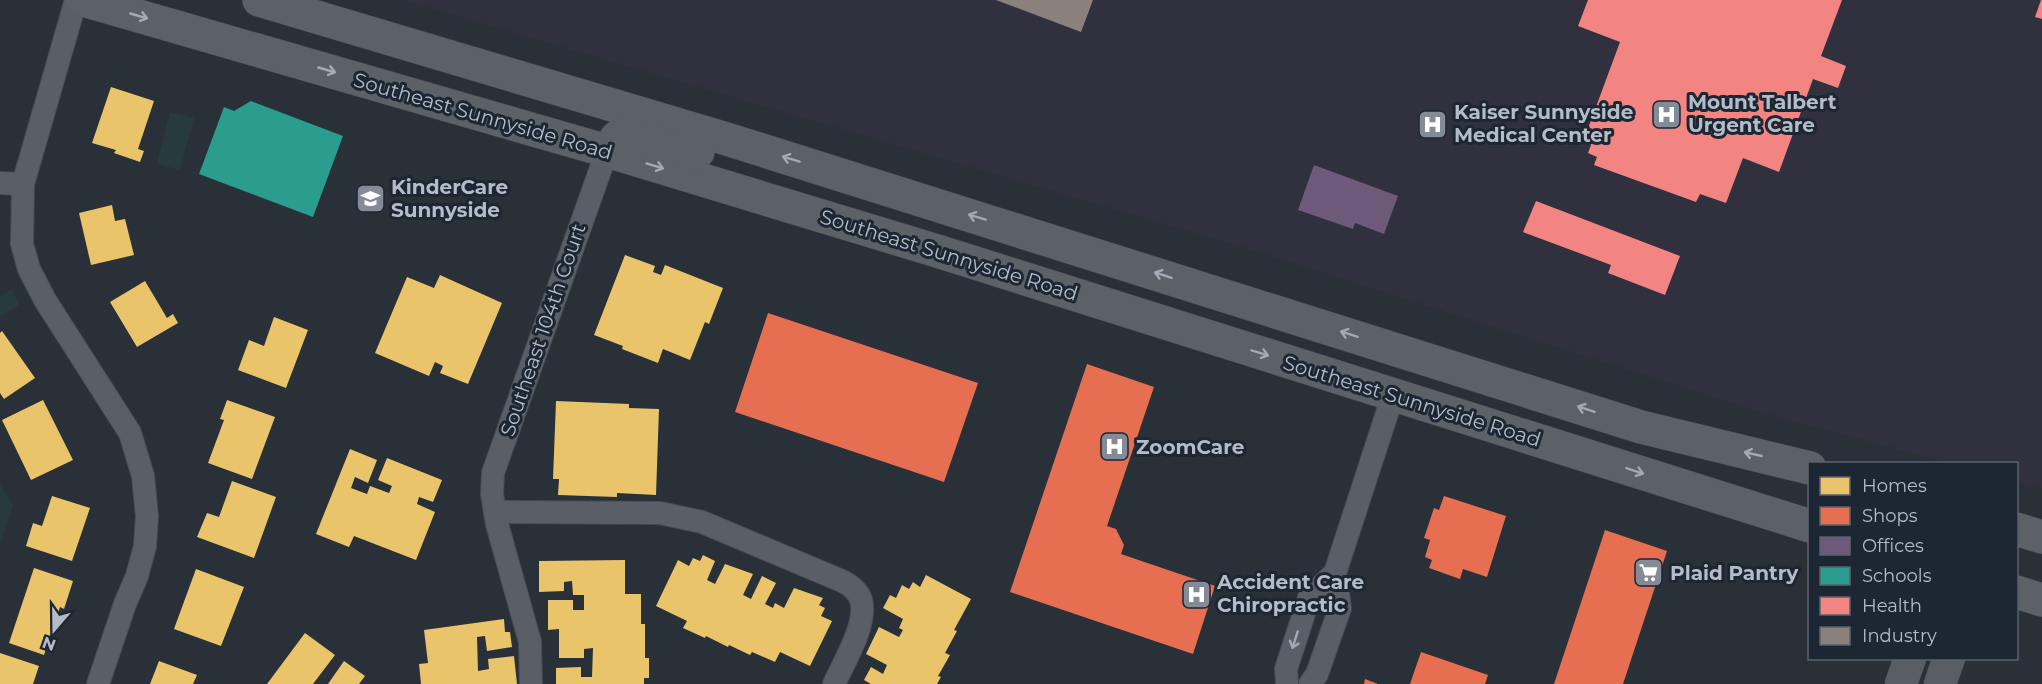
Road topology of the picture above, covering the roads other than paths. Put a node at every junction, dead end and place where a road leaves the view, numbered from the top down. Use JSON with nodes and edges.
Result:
{"nodes":[{"id":1,"x":76,"y":0,"type":"edge"},
{"id":2,"x":83,"y":0,"type":"edge"},
{"id":3,"x":259,"y":0,"type":"edge"},
{"id":4,"x":730,"y":140,"type":"junction"},
{"id":5,"x":607,"y":151,"type":"junction"},
{"id":6,"x":0,"y":183,"type":"edge"},
{"id":7,"x":22,"y":184,"type":"junction"},
{"id":8,"x":1048,"y":239,"type":"junction"},
{"id":9,"x":934,"y":249,"type":"junction"},
{"id":10,"x":1393,"y":395,"type":"junction"},
{"id":11,"x":1808,"y":468,"type":"edge"},
{"id":12,"x":495,"y":512,"type":"junction"},
{"id":13,"x":1808,"y":526,"type":"edge"},
{"id":14,"x":2018,"y":530,"type":"edge"},
{"id":15,"x":2042,"y":537,"type":"edge"},
{"id":16,"x":1335,"y":573,"type":"junction"},
{"id":17,"x":2018,"y":593,"type":"edge"},
{"id":18,"x":2042,"y":600,"type":"edge"},
{"id":19,"x":1909,"y":660,"type":"edge"},
{"id":20,"x":1948,"y":660,"type":"edge"},
{"id":21,"x":98,"y":684,"type":"edge"},
{"id":22,"x":531,"y":684,"type":"edge"},
{"id":23,"x":834,"y":684,"type":"edge"},
{"id":24,"x":1287,"y":684,"type":"edge"},
{"id":25,"x":1310,"y":684,"type":"edge"},
{"id":26,"x":1901,"y":684,"type":"edge"},
{"id":27,"x":1940,"y":684,"type":"edge"}],
"edges":[{"from":1,"to":7,"type":"street"},
{"from":2,"to":5,"type":"main road","name":"Southeast Sunnyside Road","one_way":true},
{"from":3,"to":4,"type":"main road"},
{"from":4,"to":5,"type":"main road"},
{"from":8,"to":4,"type":"main road","one_way":true},
{"from":5,"to":9,"type":"main road","name":"Southeast Sunnyside Road","one_way":true},
{"from":5,"to":12,"type":"street","name":"Southeast 104th Court"},
{"from":6,"to":7,"type":"street"},
{"from":7,"to":21,"type":"street"},
{"from":8,"to":9,"type":"main road"},
{"from":11,"to":8,"type":"main road","one_way":true},
{"from":9,"to":10,"type":"main road","name":"Southeast Sunnyside Road","one_way":true},
{"from":10,"to":13,"type":"main road","name":"Southeast Sunnyside Road","one_way":true},
{"from":10,"to":16,"type":"street"},
{"from":12,"to":22,"type":"street","name":"Southeast 104th Court"},
{"from":12,"to":23,"type":"street"},
{"from":14,"to":15,"type":"main road"},
{"from":16,"to":24,"type":"street","one_way":true},
{"from":16,"to":25,"type":"street"},
{"from":17,"to":18,"type":"main road"},
{"from":19,"to":26,"type":"main road"},
{"from":20,"to":27,"type":"main road"}]}
